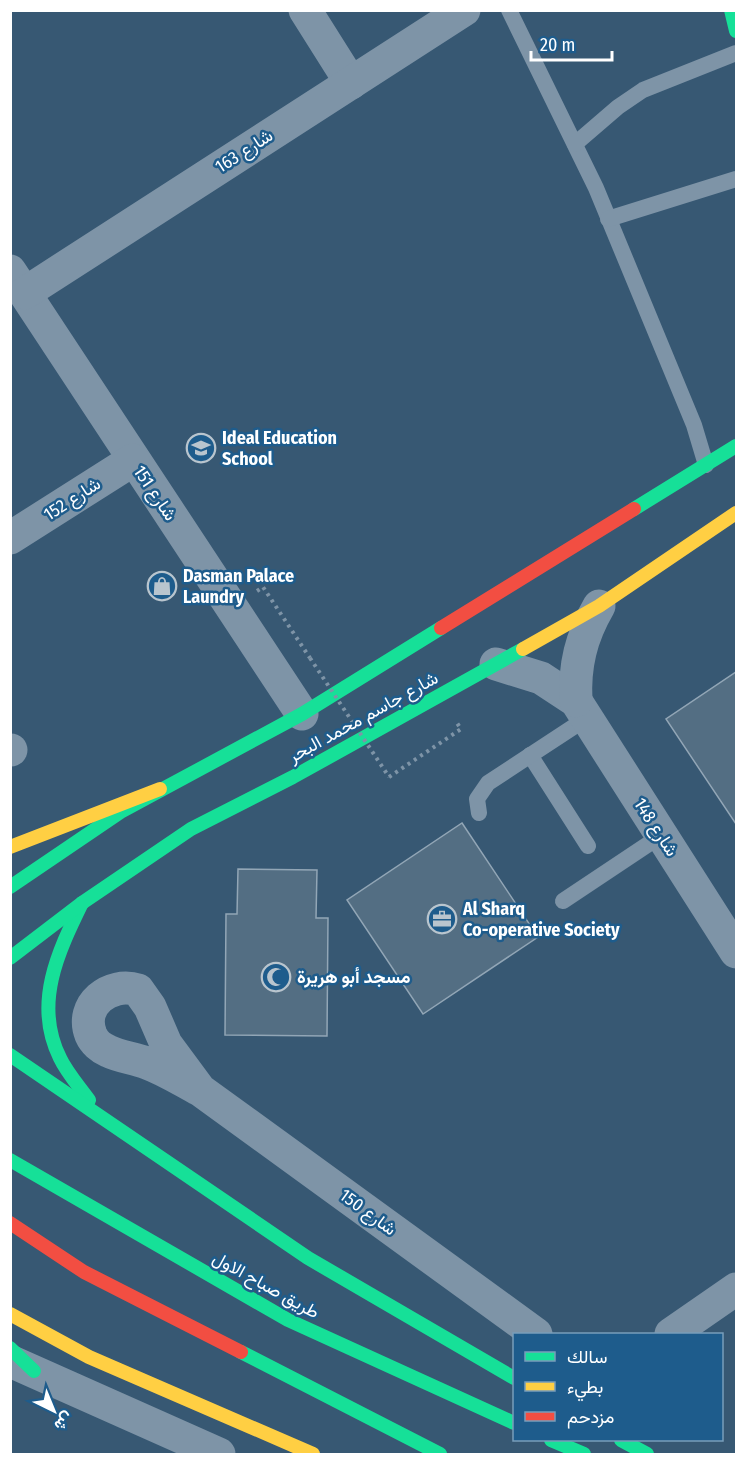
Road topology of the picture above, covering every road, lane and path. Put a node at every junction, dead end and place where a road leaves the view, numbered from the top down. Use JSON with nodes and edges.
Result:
{"nodes":[{"id":1,"x":305,"y":10,"type":"edge"},
{"id":2,"x":464,"y":10,"type":"edge"},
{"id":3,"x":509,"y":10,"type":"edge"},
{"id":4,"x":731,"y":10,"type":"edge"},
{"id":5,"x":736,"y":31,"type":"edge"},
{"id":6,"x":736,"y":53,"type":"edge"},
{"id":7,"x":351,"y":83,"type":"junction"},
{"id":8,"x":575,"y":144,"type":"junction"},
{"id":9,"x":736,"y":178,"type":"edge"},
{"id":10,"x":608,"y":219,"type":"junction"},
{"id":11,"x":18,"y":282,"type":"edge"},
{"id":12,"x":736,"y":446,"type":"edge"},
{"id":13,"x":133,"y":460,"type":"junction"},
{"id":14,"x":706,"y":465,"type":"junction"},
{"id":15,"x":736,"y":513,"type":"edge"},
{"id":16,"x":10,"y":538,"type":"edge"},
{"id":17,"x":726,"y":539,"type":"dead end"},
{"id":18,"x":682,"y":549,"type":"junction"},
{"id":19,"x":263,"y":587,"type":"dead end"},
{"id":20,"x":599,"y":606,"type":"junction"},
{"id":21,"x":496,"y":664,"type":"junction"},
{"id":22,"x":581,"y":709,"type":"junction"},
{"id":23,"x":302,"y":714,"type":"junction"},
{"id":24,"x":461,"y":729,"type":"dead end"},
{"id":25,"x":530,"y":755,"type":"junction"},
{"id":26,"x":160,"y":789,"type":"junction"},
{"id":27,"x":479,"y":813,"type":"dead end"},
{"id":28,"x":662,"y":836,"type":"junction"},
{"id":29,"x":588,"y":846,"type":"dead end"},
{"id":30,"x":10,"y":847,"type":"edge"},
{"id":31,"x":10,"y":887,"type":"edge"},
{"id":32,"x":563,"y":901,"type":"dead end"},
{"id":33,"x":82,"y":903,"type":"junction"},
{"id":34,"x":736,"y":952,"type":"edge"},
{"id":35,"x":10,"y":958,"type":"edge"},
{"id":36,"x":10,"y":1055,"type":"edge"},
{"id":37,"x":200,"y":1090,"type":"dead end"},
{"id":38,"x":98,"y":1114,"type":"junction"},
{"id":39,"x":10,"y":1160,"type":"edge"},
{"id":40,"x":10,"y":1223,"type":"edge"},
{"id":41,"x":736,"y":1289,"type":"edge"},
{"id":42,"x":10,"y":1314,"type":"edge"},
{"id":43,"x":533,"y":1333,"type":"edge"},
{"id":44,"x":674,"y":1333,"type":"edge"},
{"id":45,"x":10,"y":1348,"type":"edge"},
{"id":46,"x":22,"y":1366,"type":"edge"},
{"id":47,"x":513,"y":1377,"type":"edge"},
{"id":48,"x":513,"y":1423,"type":"edge"},
{"id":49,"x":553,"y":1441,"type":"edge"},
{"id":50,"x":623,"y":1441,"type":"edge"},
{"id":51,"x":219,"y":1455,"type":"edge"},
{"id":52,"x":313,"y":1455,"type":"edge"},
{"id":53,"x":440,"y":1455,"type":"edge"},
{"id":54,"x":584,"y":1455,"type":"edge"},
{"id":55,"x":647,"y":1455,"type":"edge"}],
"edges":[{"from":1,"to":7,"type":"street"},
{"from":2,"to":7,"type":"street","name":"شارع 163"},
{"from":3,"to":8,"type":"lane"},
{"from":4,"to":5,"type":"main road"},
{"from":6,"to":8,"type":"lane"},
{"from":7,"to":11,"type":"street","name":"شارع 163"},
{"from":8,"to":10,"type":"lane"},
{"from":9,"to":10,"type":"lane"},
{"from":10,"to":14,"type":"lane"},
{"from":11,"to":13,"type":"street","name":"شارع 151"},
{"from":12,"to":14,"type":"main road","name":"شارع جاسم محمد البحر"},
{"from":13,"to":16,"type":"street","name":"شارع 152"},
{"from":13,"to":23,"type":"street","name":"شارع 151"},
{"from":14,"to":23,"type":"main road","name":"شارع جاسم محمد البحر"},
{"from":15,"to":18,"type":"main road","name":"شارع جاسم محمد البحر"},
{"from":17,"to":18,"type":"main road"},
{"from":18,"to":20,"type":"main road","name":"شارع جاسم محمد البحر"},
{"from":19,"to":24,"type":"path","bridge":true},
{"from":20,"to":21,"type":"main road","name":"شارع جاسم محمد البحر"},
{"from":20,"to":22,"type":"street"},
{"from":21,"to":22,"type":"street","name":"شارع 148"},
{"from":21,"to":33,"type":"main road","name":"شارع جاسم محمد البحر"},
{"from":22,"to":25,"type":"lane"},
{"from":22,"to":28,"type":"street","name":"شارع 148"},
{"from":23,"to":26,"type":"main road","name":"شارع جاسم محمد البحر"},
{"from":25,"to":27,"type":"lane"},
{"from":25,"to":29,"type":"lane"},
{"from":26,"to":30,"type":"main road"},
{"from":26,"to":31,"type":"main road","name":"شارع جاسم محمد البحر"},
{"from":28,"to":32,"type":"lane"},
{"from":28,"to":34,"type":"street","name":"شارع 148"},
{"from":33,"to":35,"type":"main road","name":"شارع جاسم محمد البحر"},
{"from":33,"to":38,"type":"main road"},
{"from":36,"to":38,"type":"main road"},
{"from":37,"to":43,"type":"street","name":"شارع 150"},
{"from":38,"to":47,"type":"main road"},
{"from":39,"to":48,"type":"main road","name":"طريق صباح الاول"},
{"from":40,"to":53,"type":"main road"},
{"from":41,"to":44,"type":"street"},
{"from":42,"to":52,"type":"main road"},
{"from":45,"to":46,"type":"main road"},
{"from":46,"to":51,"type":"street"},
{"from":49,"to":54,"type":"main road"},
{"from":50,"to":55,"type":"main road"}]}
